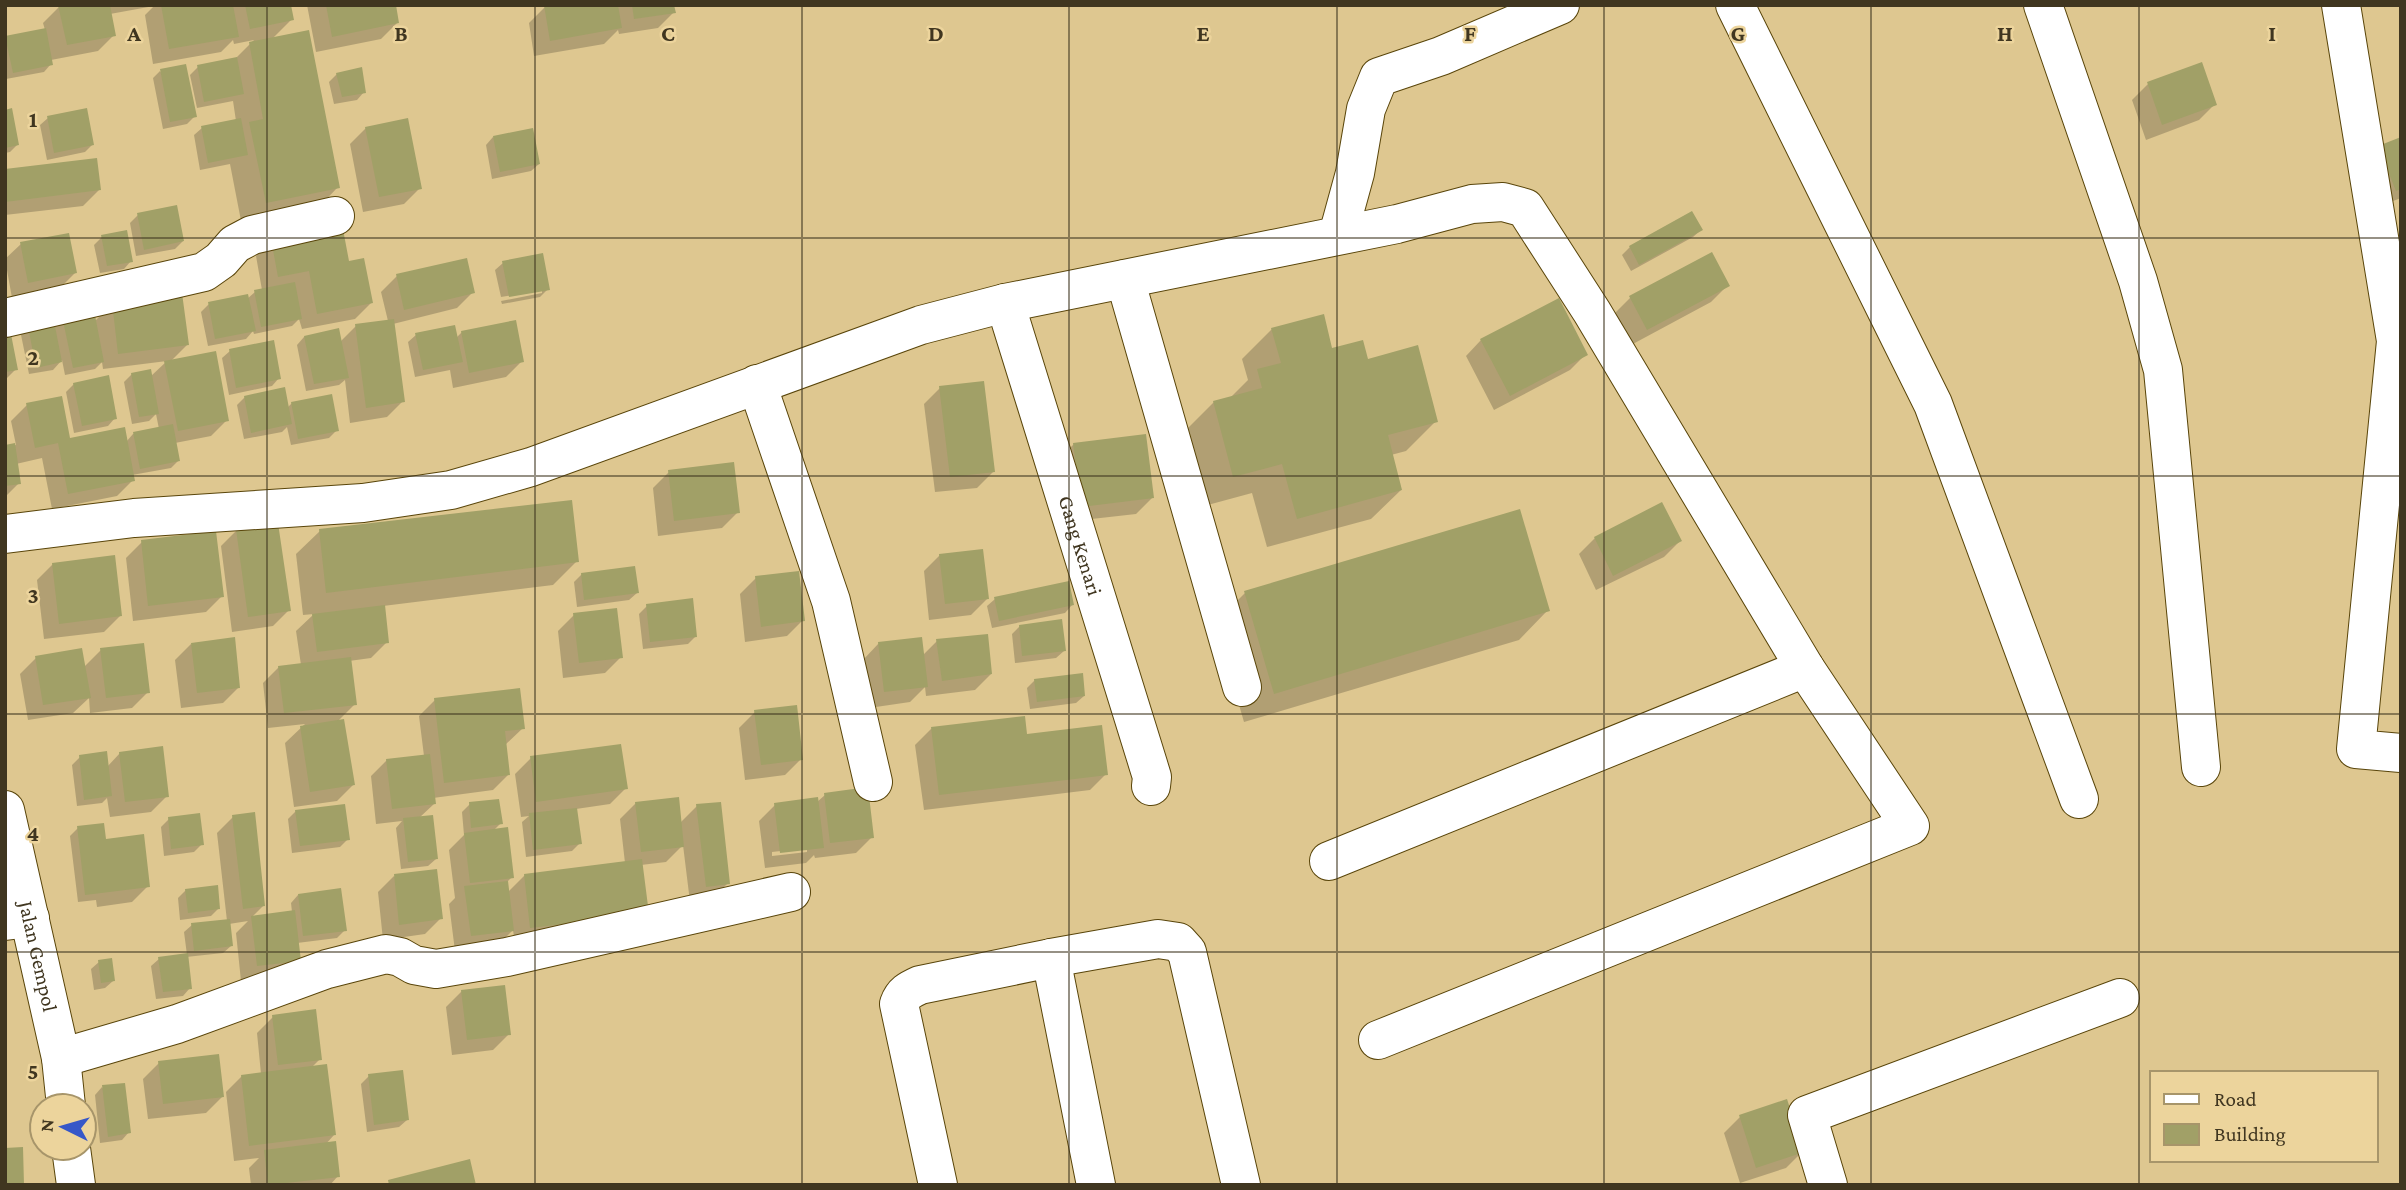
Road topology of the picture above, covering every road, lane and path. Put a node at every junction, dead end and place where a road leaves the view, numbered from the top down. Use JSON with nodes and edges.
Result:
{"nodes":[{"id":1,"x":1560,"y":5,"type":"edge"},
{"id":2,"x":1735,"y":5,"type":"edge"},
{"id":3,"x":2043,"y":5,"type":"edge"},
{"id":4,"x":2341,"y":5,"type":"edge"},
{"id":5,"x":335,"y":216,"type":"dead end"},
{"id":6,"x":1338,"y":235,"type":"junction"},
{"id":7,"x":1125,"y":279,"type":"junction"},
{"id":8,"x":1005,"y":303,"type":"junction"},
{"id":9,"x":5,"y":318,"type":"edge"},
{"id":10,"x":757,"y":383,"type":"junction"},
{"id":11,"x":5,"y":534,"type":"edge"},
{"id":12,"x":1805,"y":668,"type":"junction"},
{"id":13,"x":1242,"y":687,"type":"dead end"},
{"id":14,"x":2401,"y":753,"type":"edge"},
{"id":15,"x":2201,"y":767,"type":"dead end"},
{"id":16,"x":873,"y":782,"type":"dead end"},
{"id":17,"x":1151,"y":786,"type":"dead end"},
{"id":18,"x":2079,"y":799,"type":"dead end"},
{"id":19,"x":5,"y":810,"type":"edge"},
{"id":20,"x":1329,"y":861,"type":"dead end"},
{"id":21,"x":792,"y":892,"type":"dead end"},
{"id":22,"x":18,"y":920,"type":"edge"},
{"id":23,"x":1051,"y":958,"type":"junction"},
{"id":24,"x":2120,"y":998,"type":"dead end"},
{"id":25,"x":1378,"y":1040,"type":"dead end"},
{"id":26,"x":61,"y":1058,"type":"junction"},
{"id":27,"x":65,"y":1092,"type":"edge"},
{"id":28,"x":73,"y":1162,"type":"edge"},
{"id":29,"x":76,"y":1185,"type":"edge"},
{"id":30,"x":938,"y":1185,"type":"edge"},
{"id":31,"x":1096,"y":1185,"type":"edge"},
{"id":32,"x":1241,"y":1185,"type":"edge"},
{"id":33,"x":1828,"y":1185,"type":"edge"}],
"edges":[{"from":1,"to":6,"type":"street"},
{"from":2,"to":18,"type":"street"},
{"from":3,"to":15,"type":"street"},
{"from":4,"to":14,"type":"street"},
{"from":5,"to":9,"type":"street"},
{"from":6,"to":7,"type":"street"},
{"from":6,"to":12,"type":"street"},
{"from":7,"to":8,"type":"street"},
{"from":7,"to":13,"type":"street"},
{"from":8,"to":10,"type":"street"},
{"from":8,"to":17,"type":"street","name":"Gang Kenari"},
{"from":10,"to":11,"type":"street"},
{"from":10,"to":16,"type":"street"},
{"from":12,"to":20,"type":"street"},
{"from":12,"to":25,"type":"street"},
{"from":19,"to":22,"type":"street","name":"Jalan Gempol"},
{"from":21,"to":26,"type":"street"},
{"from":22,"to":26,"type":"street","name":"Jalan Gempol"},
{"from":23,"to":30,"type":"street"},
{"from":23,"to":31,"type":"street"},
{"from":23,"to":32,"type":"street"},
{"from":24,"to":33,"type":"street"},
{"from":26,"to":27,"type":"street","name":"Jalan Gempol"},
{"from":28,"to":29,"type":"street"}]}
